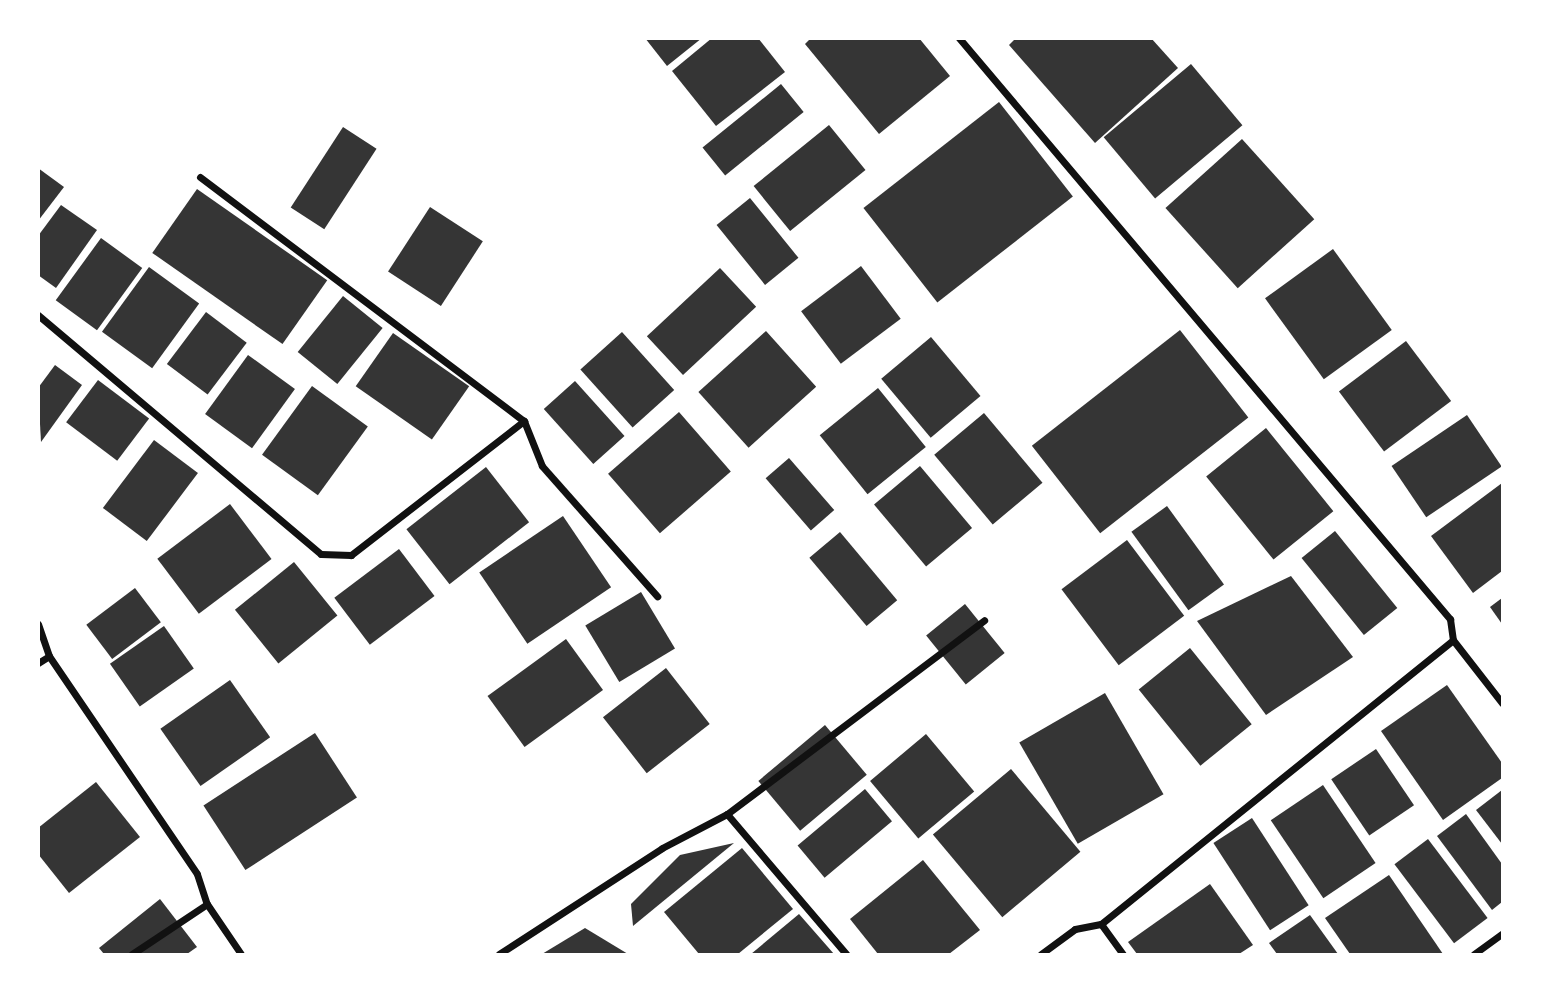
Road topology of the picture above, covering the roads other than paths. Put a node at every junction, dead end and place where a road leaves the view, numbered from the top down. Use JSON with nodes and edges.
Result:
{"nodes":[{"id":1,"x":959,"y":38,"type":"edge"},
{"id":2,"x":200,"y":177,"type":"dead end"},
{"id":3,"x":38,"y":315,"type":"edge"},
{"id":4,"x":524,"y":421,"type":"junction"},
{"id":5,"x":657,"y":596,"type":"dead end"},
{"id":6,"x":984,"y":620,"type":"dead end"},
{"id":7,"x":38,"y":624,"type":"edge"},
{"id":8,"x":1453,"y":640,"type":"junction"},
{"id":9,"x":49,"y":656,"type":"junction"},
{"id":10,"x":38,"y":663,"type":"edge"},
{"id":11,"x":1503,"y":703,"type":"edge"},
{"id":12,"x":727,"y":814,"type":"junction"},
{"id":13,"x":207,"y":904,"type":"junction"},
{"id":14,"x":1101,"y":924,"type":"junction"},
{"id":15,"x":1503,"y":934,"type":"edge"},
{"id":16,"x":132,"y":954,"type":"edge"},
{"id":17,"x":241,"y":954,"type":"edge"},
{"id":18,"x":499,"y":954,"type":"edge"},
{"id":19,"x":846,"y":954,"type":"edge"},
{"id":20,"x":1041,"y":954,"type":"edge"},
{"id":21,"x":1123,"y":954,"type":"edge"},
{"id":22,"x":1474,"y":954,"type":"edge"}],
"edges":[{"from":1,"to":8,"type":"street"},
{"from":2,"to":4,"type":"street"},
{"from":3,"to":4,"type":"street"},
{"from":4,"to":5,"type":"street"},
{"from":6,"to":12,"type":"street"},
{"from":7,"to":9,"type":"street"},
{"from":8,"to":11,"type":"street"},
{"from":8,"to":14,"type":"street"},
{"from":9,"to":10,"type":"street"},
{"from":9,"to":13,"type":"street"},
{"from":12,"to":18,"type":"street"},
{"from":12,"to":19,"type":"street"},
{"from":13,"to":16,"type":"street"},
{"from":13,"to":17,"type":"street"},
{"from":14,"to":20,"type":"street"},
{"from":14,"to":21,"type":"street"},
{"from":15,"to":22,"type":"street"}]}
